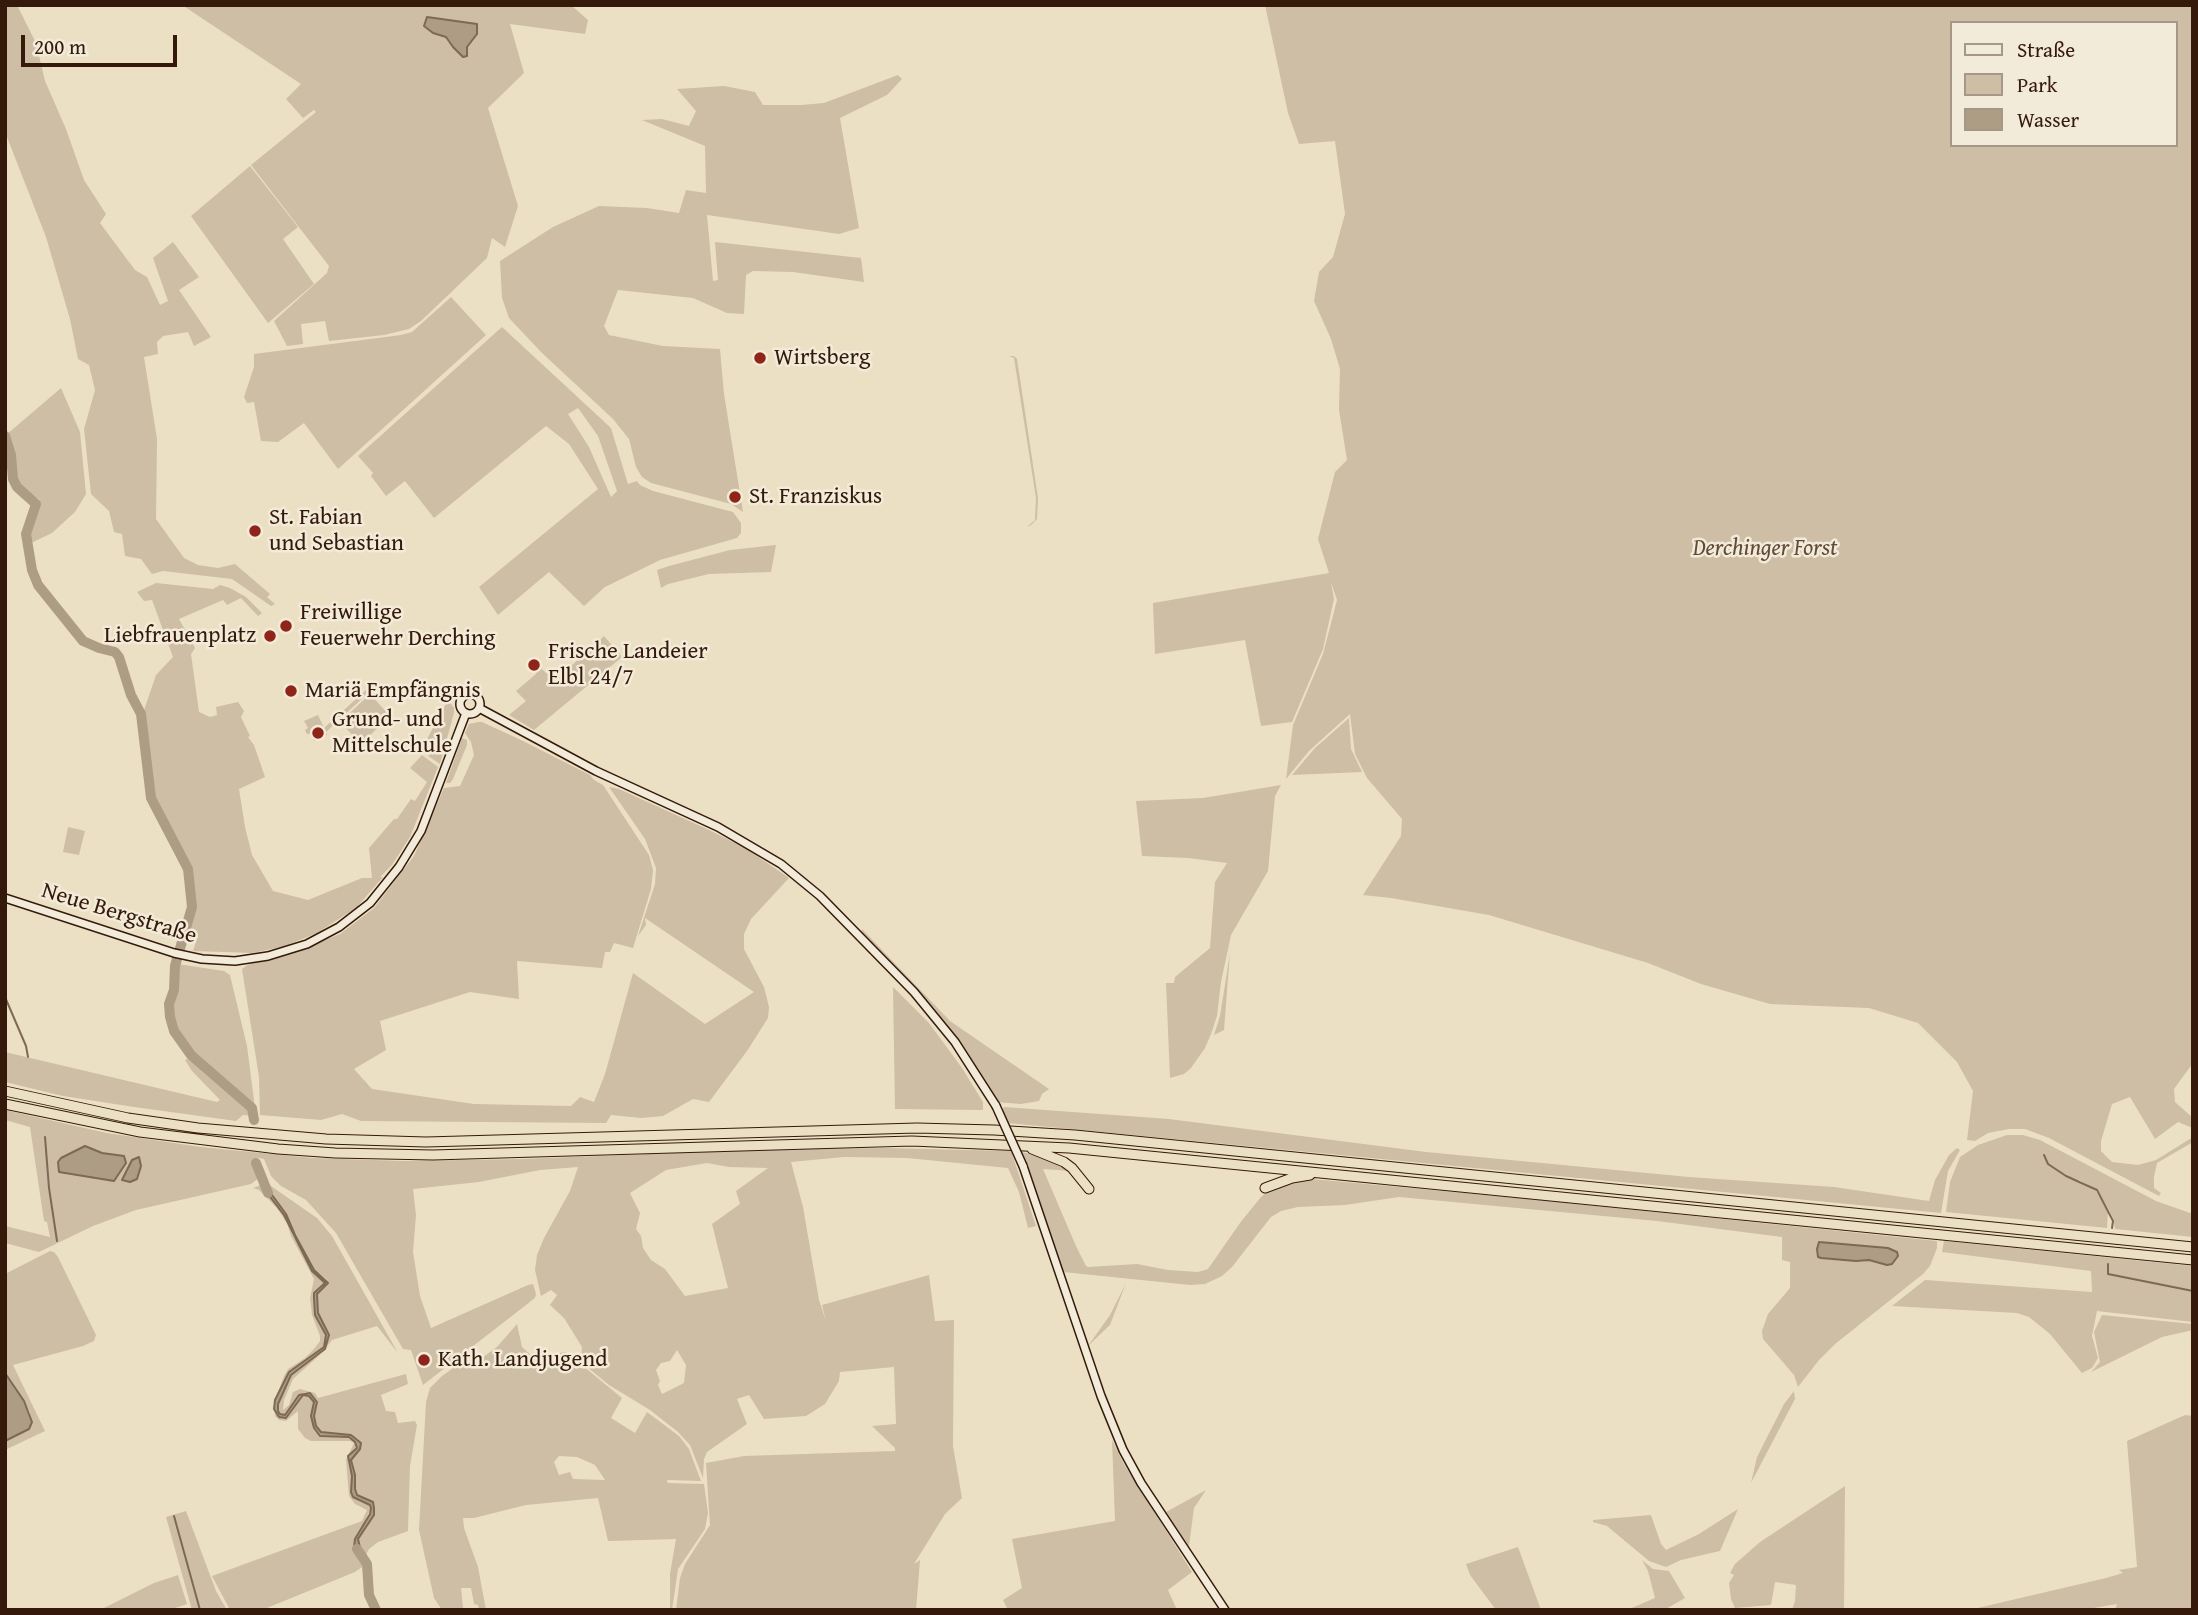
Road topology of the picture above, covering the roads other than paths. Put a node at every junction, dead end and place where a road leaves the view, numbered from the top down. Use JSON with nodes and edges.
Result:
{"nodes":[{"id":1,"x":479,"y":708,"type":"junction"},
{"id":2,"x":466,"y":713,"type":"junction"},
{"id":3,"x":5,"y":898,"type":"edge"},
{"id":4,"x":5,"y":1091,"type":"edge"},
{"id":5,"x":5,"y":1104,"type":"edge"},
{"id":6,"x":1020,"y":1145,"type":"junction"},
{"id":7,"x":1325,"y":1173,"type":"junction"},
{"id":8,"x":1265,"y":1188,"type":"dead end"},
{"id":9,"x":1089,"y":1189,"type":"dead end"},
{"id":10,"x":2193,"y":1247,"type":"edge"},
{"id":11,"x":2193,"y":1260,"type":"edge"},
{"id":12,"x":1225,"y":1610,"type":"edge"}],
"edges":[{"from":1,"to":2,"type":"main road"},
{"from":1,"to":2,"type":"main road"},
{"from":1,"to":12,"type":"main road","bridge":true},
{"from":2,"to":3,"type":"main road","name":"Neue Bergstraße"},
{"from":4,"to":10,"type":"highway"},
{"from":5,"to":6,"type":"highway"},
{"from":6,"to":7,"type":"highway"},
{"from":6,"to":9,"type":"highway"},
{"from":7,"to":8,"type":"highway"},
{"from":7,"to":11,"type":"highway"}]}
